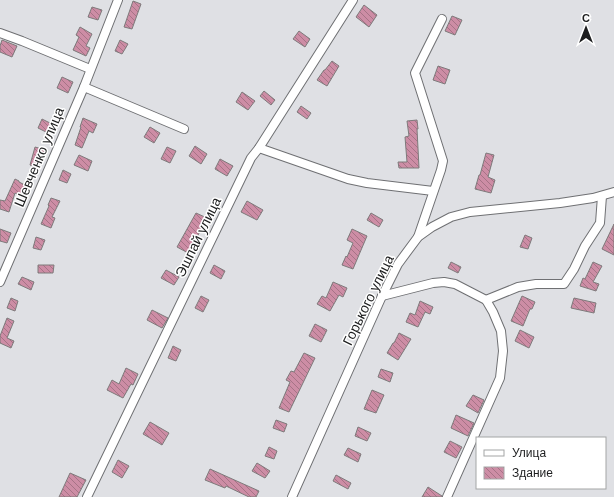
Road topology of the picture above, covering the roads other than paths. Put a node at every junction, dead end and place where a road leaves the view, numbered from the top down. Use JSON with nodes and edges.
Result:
{"nodes":[{"id":1,"x":118,"y":0,"type":"edge"},
{"id":2,"x":353,"y":0,"type":"edge"},
{"id":3,"x":442,"y":18,"type":"dead end"},
{"id":4,"x":0,"y":33,"type":"edge"},
{"id":5,"x":90,"y":69,"type":"junction"},
{"id":6,"x":84,"y":87,"type":"junction"},
{"id":7,"x":184,"y":129,"type":"dead end"},
{"id":8,"x":259,"y":148,"type":"junction"},
{"id":9,"x":433,"y":191,"type":"junction"},
{"id":10,"x":614,"y":192,"type":"edge"},
{"id":11,"x":602,"y":196,"type":"junction"},
{"id":12,"x":418,"y":237,"type":"junction"},
{"id":13,"x":0,"y":282,"type":"edge"},
{"id":14,"x":382,"y":296,"type":"junction"},
{"id":15,"x":486,"y":300,"type":"junction"},
{"id":16,"x":87,"y":497,"type":"edge"},
{"id":17,"x":292,"y":497,"type":"edge"},
{"id":18,"x":447,"y":497,"type":"edge"}],
"edges":[{"from":1,"to":5,"type":"street","name":"Шевченко улица"},
{"from":2,"to":8,"type":"street","name":"Эшпай улица"},
{"from":3,"to":9,"type":"street"},
{"from":4,"to":5,"type":"street"},
{"from":5,"to":6,"type":"street","name":"Шевченко улица"},
{"from":6,"to":7,"type":"street"},
{"from":6,"to":13,"type":"street","name":"Шевченко улица"},
{"from":8,"to":9,"type":"street"},
{"from":8,"to":16,"type":"street","name":"Эшпай улица"},
{"from":9,"to":12,"type":"street"},
{"from":10,"to":11,"type":"street","name":"Горького улица"},
{"from":11,"to":12,"type":"street","name":"Горького улица"},
{"from":11,"to":15,"type":"street"},
{"from":12,"to":14,"type":"street","name":"Горького улица"},
{"from":14,"to":15,"type":"street"},
{"from":14,"to":17,"type":"street","name":"Горького улица"},
{"from":15,"to":18,"type":"street"}]}
